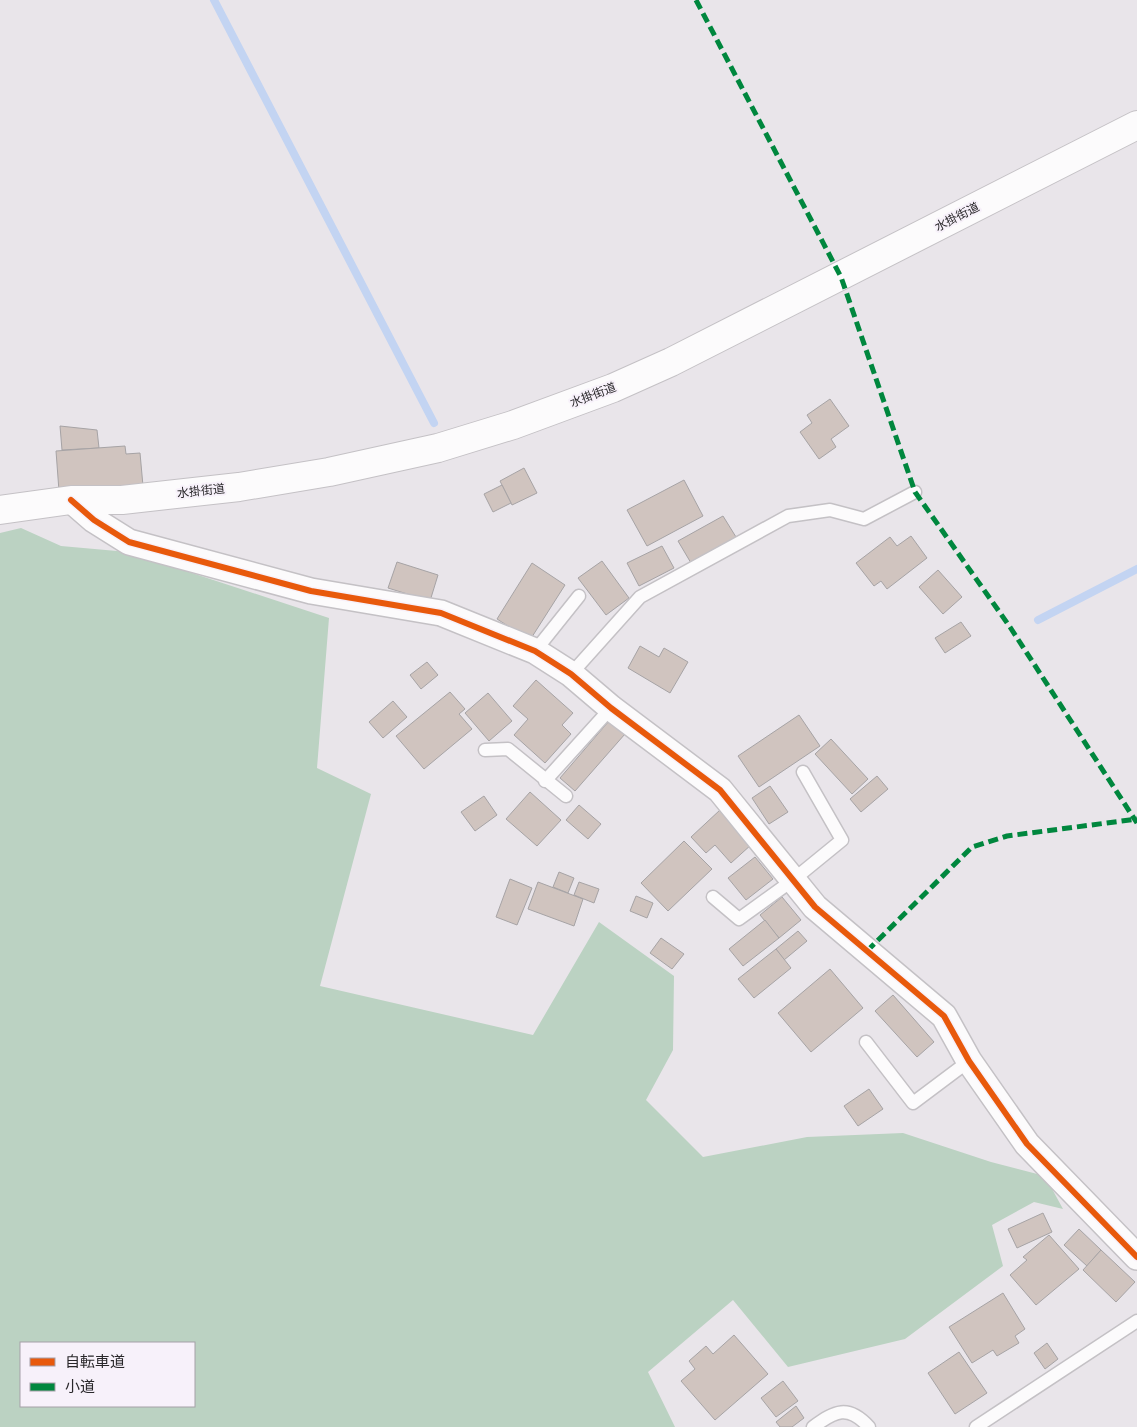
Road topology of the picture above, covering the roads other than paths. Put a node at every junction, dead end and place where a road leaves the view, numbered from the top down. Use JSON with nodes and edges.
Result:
{"nodes":[{"id":1,"x":1137,"y":125,"type":"edge"},
{"id":2,"x":915,"y":492,"type":"dead end"},
{"id":3,"x":71,"y":500,"type":"junction"},
{"id":4,"x":0,"y":510,"type":"edge"},
{"id":5,"x":579,"y":596,"type":"dead end"},
{"id":6,"x":535,"y":651,"type":"junction"},
{"id":7,"x":571,"y":674,"type":"junction"},
{"id":8,"x":611,"y":708,"type":"junction"},
{"id":9,"x":485,"y":750,"type":"dead end"},
{"id":10,"x":802,"y":772,"type":"dead end"},
{"id":11,"x":545,"y":781,"type":"junction"},
{"id":12,"x":566,"y":796,"type":"dead end"},
{"id":13,"x":793,"y":880,"type":"junction"},
{"id":14,"x":713,"y":897,"type":"dead end"},
{"id":15,"x":866,"y":1042,"type":"dead end"},
{"id":16,"x":969,"y":1061,"type":"junction"},
{"id":17,"x":1137,"y":1257,"type":"edge"},
{"id":18,"x":1137,"y":1321,"type":"edge"},
{"id":19,"x":813,"y":1427,"type":"edge"},
{"id":20,"x":869,"y":1427,"type":"edge"},
{"id":21,"x":976,"y":1427,"type":"edge"}],
"edges":[{"from":1,"to":3,"type":"main road","name":"水掛街道"},
{"from":2,"to":7,"type":"lane"},
{"from":3,"to":4,"type":"main road","name":"水掛街道"},
{"from":3,"to":6,"type":"street"},
{"from":5,"to":6,"type":"lane"},
{"from":6,"to":7,"type":"street"},
{"from":7,"to":8,"type":"street"},
{"from":8,"to":11,"type":"lane"},
{"from":8,"to":13,"type":"street"},
{"from":9,"to":11,"type":"lane"},
{"from":10,"to":13,"type":"lane"},
{"from":11,"to":12,"type":"lane"},
{"from":13,"to":14,"type":"lane"},
{"from":13,"to":16,"type":"street"},
{"from":15,"to":16,"type":"lane"},
{"from":16,"to":17,"type":"street"},
{"from":18,"to":21,"type":"lane"},
{"from":19,"to":20,"type":"lane"}]}
